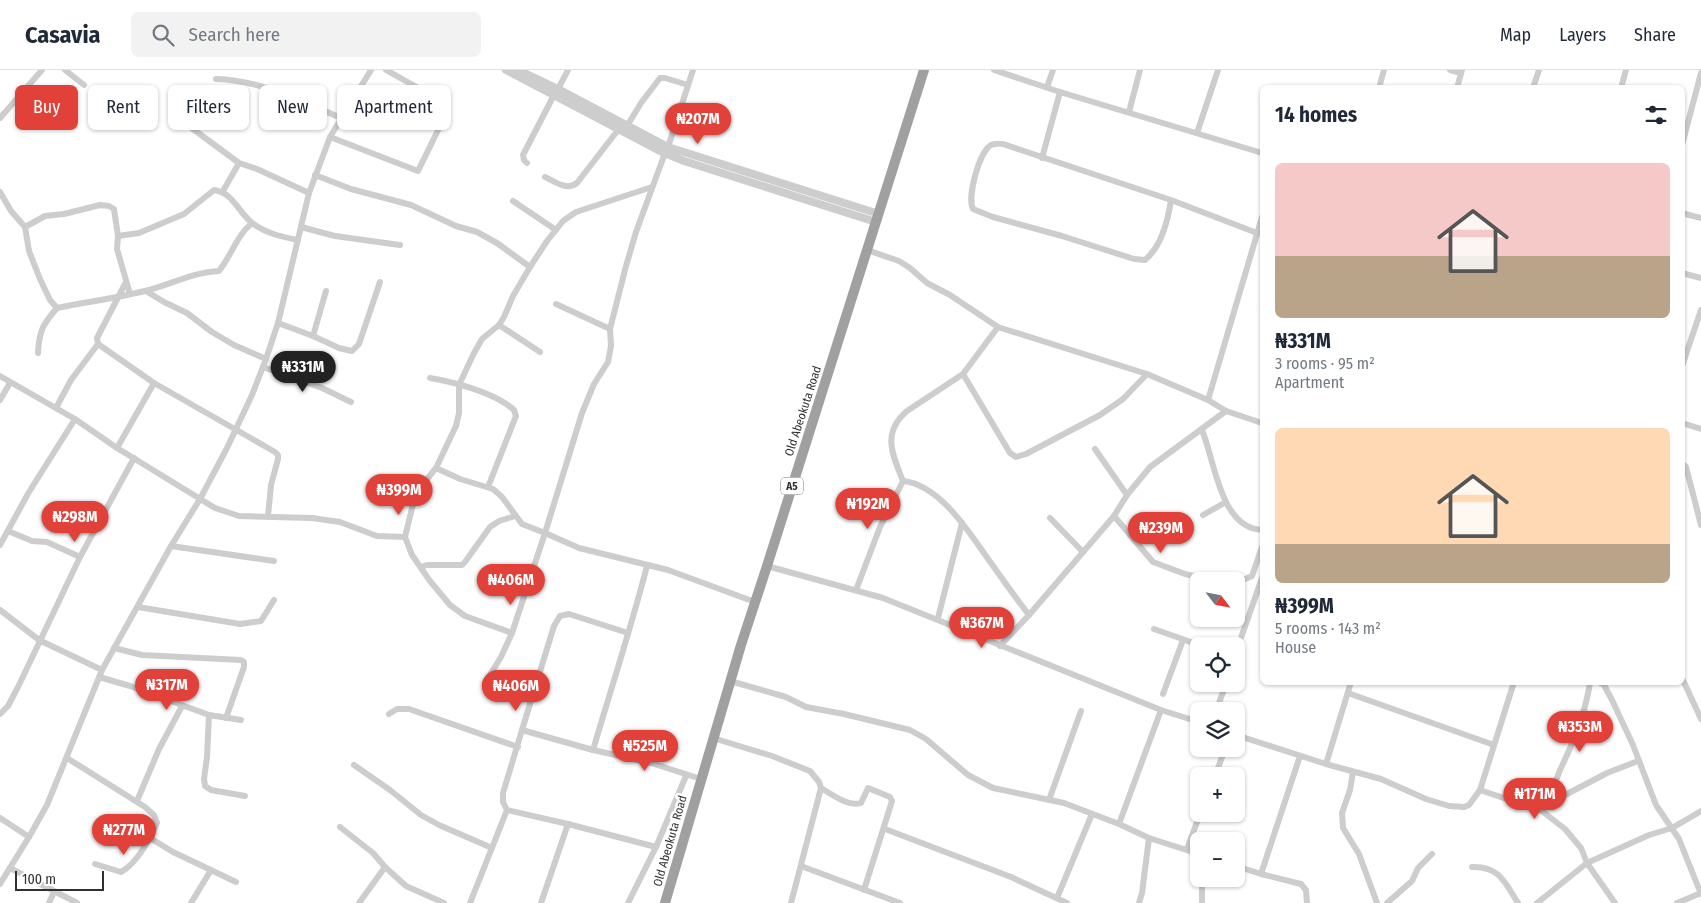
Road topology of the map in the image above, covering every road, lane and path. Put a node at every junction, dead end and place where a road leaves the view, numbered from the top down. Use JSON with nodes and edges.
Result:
{"nodes":[{"id":1,"x":42,"y":70,"type":"edge"},
{"id":2,"x":66,"y":70,"type":"edge"},
{"id":3,"x":371,"y":70,"type":"edge"},
{"id":4,"x":386,"y":70,"type":"edge"},
{"id":5,"x":506,"y":70,"type":"edge"},
{"id":6,"x":518,"y":70,"type":"edge"},
{"id":7,"x":568,"y":70,"type":"edge"},
{"id":8,"x":693,"y":70,"type":"edge"},
{"id":9,"x":924,"y":70,"type":"edge"},
{"id":10,"x":994,"y":70,"type":"edge"},
{"id":11,"x":1052,"y":70,"type":"edge"},
{"id":12,"x":1140,"y":70,"type":"edge"},
{"id":13,"x":1218,"y":70,"type":"edge"},
{"id":14,"x":1384,"y":70,"type":"edge"},
{"id":15,"x":1450,"y":70,"type":"edge"},
{"id":16,"x":1539,"y":70,"type":"edge"},
{"id":17,"x":1626,"y":70,"type":"edge"},
{"id":18,"x":1462,"y":72,"type":"edge"},
{"id":19,"x":1701,"y":73,"type":"edge"},
{"id":20,"x":216,"y":78,"type":"dead end"},
{"id":21,"x":84,"y":85,"type":"dead end"},
{"id":22,"x":362,"y":85,"type":"edge"},
{"id":23,"x":688,"y":85,"type":"junction"},
{"id":24,"x":1379,"y":85,"type":"edge"},
{"id":25,"x":1458,"y":85,"type":"edge"},
{"id":26,"x":1534,"y":85,"type":"edge"},
{"id":27,"x":1621,"y":85,"type":"edge"},
{"id":28,"x":1047,"y":87,"type":"junction"},
{"id":29,"x":556,"y":92,"type":"junction"},
{"id":30,"x":1060,"y":92,"type":"junction"},
{"id":31,"x":1128,"y":112,"type":"junction"},
{"id":32,"x":337,"y":116,"type":"edge"},
{"id":33,"x":0,"y":118,"type":"edge"},
{"id":34,"x":337,"y":125,"type":"edge"},
{"id":35,"x":627,"y":126,"type":"junction"},
{"id":36,"x":194,"y":130,"type":"edge"},
{"id":37,"x":618,"y":130,"type":"junction"},
{"id":38,"x":1197,"y":133,"type":"junction"},
{"id":39,"x":1685,"y":134,"type":"edge"},
{"id":40,"x":330,"y":137,"type":"junction"},
{"id":41,"x":666,"y":150,"type":"junction"},
{"id":42,"x":1260,"y":152,"type":"edge"},
{"id":43,"x":1042,"y":158,"type":"junction"},
{"id":44,"x":239,"y":163,"type":"junction"},
{"id":45,"x":527,"y":163,"type":"dead end"},
{"id":46,"x":315,"y":175,"type":"junction"},
{"id":47,"x":545,"y":177,"type":"dead end"},
{"id":48,"x":652,"y":187,"type":"junction"},
{"id":49,"x":223,"y":191,"type":"junction"},
{"id":50,"x":0,"y":192,"type":"edge"},
{"id":51,"x":309,"y":193,"type":"junction"},
{"id":52,"x":1171,"y":200,"type":"junction"},
{"id":53,"x":513,"y":201,"type":"dead end"},
{"id":54,"x":1685,"y":214,"type":"edge"},
{"id":55,"x":878,"y":218,"type":"junction"},
{"id":56,"x":1701,"y":218,"type":"edge"},
{"id":57,"x":252,"y":223,"type":"junction"},
{"id":58,"x":1260,"y":225,"type":"edge"},
{"id":59,"x":25,"y":227,"type":"junction"},
{"id":60,"x":301,"y":227,"type":"junction"},
{"id":61,"x":556,"y":230,"type":"junction"},
{"id":62,"x":1258,"y":233,"type":"junction"},
{"id":63,"x":118,"y":236,"type":"junction"},
{"id":64,"x":298,"y":240,"type":"junction"},
{"id":65,"x":400,"y":245,"type":"dead end"},
{"id":66,"x":867,"y":250,"type":"junction"},
{"id":67,"x":530,"y":266,"type":"junction"},
{"id":68,"x":1685,"y":273,"type":"edge"},
{"id":69,"x":1701,"y":278,"type":"edge"},
{"id":70,"x":126,"y":282,"type":"junction"},
{"id":71,"x":380,"y":282,"type":"dead end"},
{"id":72,"x":146,"y":291,"type":"junction"},
{"id":73,"x":326,"y":292,"type":"dead end"},
{"id":74,"x":130,"y":294,"type":"junction"},
{"id":75,"x":118,"y":298,"type":"junction"},
{"id":76,"x":556,"y":304,"type":"dead end"},
{"id":77,"x":57,"y":308,"type":"junction"},
{"id":78,"x":1701,"y":310,"type":"edge"},
{"id":79,"x":278,"y":323,"type":"junction"},
{"id":80,"x":499,"y":325,"type":"junction"},
{"id":81,"x":998,"y":327,"type":"junction"},
{"id":82,"x":610,"y":329,"type":"junction"},
{"id":83,"x":313,"y":336,"type":"junction"},
{"id":84,"x":98,"y":344,"type":"junction"},
{"id":85,"x":540,"y":352,"type":"dead end"},
{"id":86,"x":38,"y":353,"type":"dead end"},
{"id":87,"x":1685,"y":357,"type":"edge"},
{"id":88,"x":266,"y":359,"type":"junction"},
{"id":89,"x":263,"y":367,"type":"junction"},
{"id":90,"x":963,"y":374,"type":"junction"},
{"id":91,"x":1148,"y":374,"type":"junction"},
{"id":92,"x":0,"y":376,"type":"edge"},
{"id":93,"x":430,"y":378,"type":"dead end"},
{"id":94,"x":10,"y":383,"type":"junction"},
{"id":95,"x":154,"y":383,"type":"junction"},
{"id":96,"x":459,"y":385,"type":"junction"},
{"id":97,"x":0,"y":400,"type":"edge"},
{"id":98,"x":1208,"y":400,"type":"junction"},
{"id":99,"x":351,"y":402,"type":"dead end"},
{"id":100,"x":56,"y":408,"type":"junction"},
{"id":101,"x":1226,"y":411,"type":"junction"},
{"id":102,"x":75,"y":419,"type":"junction"},
{"id":103,"x":1260,"y":422,"type":"edge"},
{"id":104,"x":1685,"y":424,"type":"edge"},
{"id":105,"x":236,"y":429,"type":"junction"},
{"id":106,"x":1701,"y":429,"type":"edge"},
{"id":107,"x":1202,"y":430,"type":"junction"},
{"id":108,"x":117,"y":448,"type":"junction"},
{"id":109,"x":1095,"y":449,"type":"dead end"},
{"id":110,"x":134,"y":458,"type":"junction"},
{"id":111,"x":1685,"y":466,"type":"edge"},
{"id":112,"x":436,"y":468,"type":"junction"},
{"id":113,"x":903,"y":481,"type":"junction"},
{"id":114,"x":488,"y":487,"type":"junction"},
{"id":115,"x":1128,"y":495,"type":"junction"},
{"id":116,"x":200,"y":500,"type":"junction"},
{"id":117,"x":1226,"y":502,"type":"junction"},
{"id":118,"x":1203,"y":515,"type":"dead end"},
{"id":119,"x":268,"y":516,"type":"junction"},
{"id":120,"x":515,"y":516,"type":"junction"},
{"id":121,"x":1114,"y":516,"type":"junction"},
{"id":122,"x":1050,"y":518,"type":"dead end"},
{"id":123,"x":962,"y":523,"type":"junction"},
{"id":124,"x":1701,"y":525,"type":"edge"},
{"id":125,"x":1260,"y":530,"type":"edge"},
{"id":126,"x":8,"y":531,"type":"junction"},
{"id":127,"x":544,"y":533,"type":"junction"},
{"id":128,"x":405,"y":537,"type":"junction"},
{"id":129,"x":0,"y":544,"type":"edge"},
{"id":130,"x":171,"y":546,"type":"junction"},
{"id":131,"x":1083,"y":552,"type":"junction"},
{"id":132,"x":1260,"y":553,"type":"edge"},
{"id":133,"x":80,"y":557,"type":"junction"},
{"id":134,"x":274,"y":561,"type":"dead end"},
{"id":135,"x":647,"y":566,"type":"junction"},
{"id":136,"x":767,"y":566,"type":"junction"},
{"id":137,"x":420,"y":568,"type":"junction"},
{"id":138,"x":1190,"y":575,"type":"edge"},
{"id":139,"x":1245,"y":579,"type":"edge"},
{"id":140,"x":1260,"y":584,"type":"edge"},
{"id":141,"x":856,"y":590,"type":"junction"},
{"id":142,"x":274,"y":600,"type":"dead end"},
{"id":143,"x":755,"y":602,"type":"junction"},
{"id":144,"x":138,"y":607,"type":"junction"},
{"id":145,"x":0,"y":610,"type":"edge"},
{"id":146,"x":1029,"y":615,"type":"junction"},
{"id":147,"x":938,"y":618,"type":"junction"},
{"id":148,"x":1154,"y":629,"type":"dead end"},
{"id":149,"x":512,"y":633,"type":"junction"},
{"id":150,"x":628,"y":633,"type":"junction"},
{"id":151,"x":1241,"y":637,"type":"edge"},
{"id":152,"x":39,"y":640,"type":"junction"},
{"id":153,"x":1183,"y":640,"type":"junction"},
{"id":154,"x":1190,"y":642,"type":"edge"},
{"id":155,"x":1000,"y":646,"type":"junction"},
{"id":156,"x":114,"y":648,"type":"junction"},
{"id":157,"x":101,"y":673,"type":"junction"},
{"id":158,"x":730,"y":681,"type":"junction"},
{"id":159,"x":485,"y":683,"type":"dead end"},
{"id":160,"x":1685,"y":684,"type":"edge"},
{"id":161,"x":1351,"y":685,"type":"edge"},
{"id":162,"x":1513,"y":685,"type":"edge"},
{"id":163,"x":1589,"y":685,"type":"edge"},
{"id":164,"x":1604,"y":685,"type":"edge"},
{"id":165,"x":1348,"y":692,"type":"junction"},
{"id":166,"x":1163,"y":694,"type":"dead end"},
{"id":167,"x":182,"y":706,"type":"junction"},
{"id":168,"x":1162,"y":710,"type":"junction"},
{"id":169,"x":1080,"y":711,"type":"dead end"},
{"id":170,"x":0,"y":714,"type":"edge"},
{"id":171,"x":389,"y":714,"type":"dead end"},
{"id":172,"x":209,"y":715,"type":"junction"},
{"id":173,"x":226,"y":718,"type":"junction"},
{"id":174,"x":1190,"y":719,"type":"edge"},
{"id":175,"x":1701,"y":719,"type":"edge"},
{"id":176,"x":240,"y":720,"type":"dead end"},
{"id":177,"x":522,"y":730,"type":"junction"},
{"id":178,"x":713,"y":738,"type":"junction"},
{"id":179,"x":1245,"y":738,"type":"edge"},
{"id":180,"x":1494,"y":744,"type":"junction"},
{"id":181,"x":518,"y":747,"type":"junction"},
{"id":182,"x":593,"y":750,"type":"junction"},
{"id":183,"x":1300,"y":756,"type":"junction"},
{"id":184,"x":67,"y":758,"type":"junction"},
{"id":185,"x":1638,"y":761,"type":"junction"},
{"id":186,"x":1326,"y":764,"type":"junction"},
{"id":187,"x":354,"y":765,"type":"dead end"},
{"id":188,"x":1353,"y":772,"type":"junction"},
{"id":189,"x":686,"y":776,"type":"junction"},
{"id":190,"x":700,"y":780,"type":"junction"},
{"id":191,"x":821,"y":788,"type":"junction"},
{"id":192,"x":1480,"y":790,"type":"junction"},
{"id":193,"x":245,"y":796,"type":"dead end"},
{"id":194,"x":1049,"y":800,"type":"junction"},
{"id":195,"x":137,"y":801,"type":"junction"},
{"id":196,"x":1548,"y":804,"type":"junction"},
{"id":197,"x":507,"y":810,"type":"junction"},
{"id":198,"x":1542,"y":811,"type":"junction"},
{"id":199,"x":1701,"y":811,"type":"edge"},
{"id":200,"x":1092,"y":814,"type":"junction"},
{"id":201,"x":0,"y":818,"type":"edge"},
{"id":202,"x":1197,"y":822,"type":"edge"},
{"id":203,"x":568,"y":824,"type":"junction"},
{"id":204,"x":1119,"y":824,"type":"junction"},
{"id":205,"x":340,"y":827,"type":"dead end"},
{"id":206,"x":885,"y":828,"type":"junction"},
{"id":207,"x":1672,"y":828,"type":"junction"},
{"id":208,"x":29,"y":837,"type":"junction"},
{"id":209,"x":150,"y":838,"type":"junction"},
{"id":210,"x":1149,"y":838,"type":"junction"},
{"id":211,"x":656,"y":847,"type":"junction"},
{"id":212,"x":492,"y":848,"type":"junction"},
{"id":213,"x":1187,"y":849,"type":"junction"},
{"id":214,"x":1190,"y":850,"type":"edge"},
{"id":215,"x":1432,"y":854,"type":"dead end"},
{"id":216,"x":1587,"y":863,"type":"junction"},
{"id":217,"x":95,"y":864,"type":"dead end"},
{"id":218,"x":801,"y":866,"type":"junction"},
{"id":219,"x":384,"y":867,"type":"junction"},
{"id":220,"x":1472,"y":867,"type":"dead end"},
{"id":221,"x":10,"y":868,"type":"junction"},
{"id":222,"x":1245,"y":869,"type":"edge"},
{"id":223,"x":211,"y":870,"type":"junction"},
{"id":224,"x":1261,"y":874,"type":"junction"},
{"id":225,"x":236,"y":882,"type":"dead end"},
{"id":226,"x":0,"y":884,"type":"edge"},
{"id":227,"x":1202,"y":887,"type":"edge"},
{"id":228,"x":864,"y":890,"type":"junction"},
{"id":229,"x":54,"y":892,"type":"junction"},
{"id":230,"x":1701,"y":894,"type":"edge"},
{"id":231,"x":1054,"y":899,"type":"edge"},
{"id":232,"x":49,"y":903,"type":"edge"},
{"id":233,"x":78,"y":903,"type":"edge"},
{"id":234,"x":191,"y":903,"type":"edge"},
{"id":235,"x":359,"y":903,"type":"edge"},
{"id":236,"x":444,"y":903,"type":"edge"},
{"id":237,"x":470,"y":903,"type":"edge"},
{"id":238,"x":541,"y":903,"type":"edge"},
{"id":239,"x":628,"y":903,"type":"edge"},
{"id":240,"x":665,"y":903,"type":"edge"},
{"id":241,"x":791,"y":903,"type":"edge"},
{"id":242,"x":900,"y":903,"type":"edge"},
{"id":243,"x":1067,"y":903,"type":"edge"},
{"id":244,"x":1139,"y":903,"type":"edge"},
{"id":245,"x":1202,"y":903,"type":"edge"},
{"id":246,"x":1306,"y":903,"type":"edge"},
{"id":247,"x":1377,"y":903,"type":"edge"},
{"id":248,"x":1387,"y":903,"type":"edge"},
{"id":249,"x":1518,"y":903,"type":"edge"},
{"id":250,"x":1537,"y":903,"type":"edge"},
{"id":251,"x":1616,"y":903,"type":"edge"},
{"id":252,"x":1677,"y":903,"type":"edge"}],
"edges":[{"from":1,"to":33,"type":"street"},
{"from":2,"to":21,"type":"street"},
{"from":3,"to":22,"type":"street"},
{"from":4,"to":40,"type":"street"},
{"from":5,"to":29,"type":"street"},
{"from":6,"to":29,"type":"street"},
{"from":7,"to":29,"type":"street"},
{"from":8,"to":23,"type":"street"},
{"from":9,"to":55,"type":"highway","name":"Old Abeokuta Road","number":"A5"},
{"from":10,"to":28,"type":"street"},
{"from":11,"to":28,"type":"street"},
{"from":12,"to":31,"type":"street"},
{"from":13,"to":38,"type":"street"},
{"from":14,"to":24,"type":"street"},
{"from":15,"to":18,"type":"street"},
{"from":16,"to":26,"type":"street"},
{"from":17,"to":27,"type":"street"},
{"from":18,"to":25,"type":"street"},
{"from":19,"to":39,"type":"street"},
{"from":20,"to":32,"type":"street"},
{"from":23,"to":35,"type":"street"},
{"from":23,"to":41,"type":"street"},
{"from":28,"to":30,"type":"street"},
{"from":29,"to":35,"type":"street"},
{"from":29,"to":37,"type":"street"},
{"from":29,"to":45,"type":"street"},
{"from":30,"to":31,"type":"street"},
{"from":30,"to":43,"type":"street"},
{"from":31,"to":38,"type":"street"},
{"from":34,"to":40,"type":"street"},
{"from":35,"to":41,"type":"street"},
{"from":36,"to":44,"type":"street"},
{"from":37,"to":41,"type":"street"},
{"from":37,"to":47,"type":"street"},
{"from":38,"to":42,"type":"street"},
{"from":40,"to":46,"type":"street"},
{"from":41,"to":48,"type":"street"},
{"from":41,"to":55,"type":"street"},
{"from":43,"to":52,"type":"street"},
{"from":43,"to":52,"type":"street"},
{"from":44,"to":49,"type":"street"},
{"from":44,"to":51,"type":"street"},
{"from":46,"to":51,"type":"street"},
{"from":46,"to":67,"type":"street"},
{"from":48,"to":61,"type":"street"},
{"from":48,"to":82,"type":"street"},
{"from":49,"to":57,"type":"street"},
{"from":49,"to":63,"type":"street"},
{"from":50,"to":59,"type":"street"},
{"from":51,"to":60,"type":"street"},
{"from":52,"to":62,"type":"street"},
{"from":53,"to":61,"type":"street"},
{"from":54,"to":56,"type":"street"},
{"from":55,"to":66,"type":"highway","name":"Old Abeokuta Road","number":"A5"},
{"from":57,"to":64,"type":"street"},
{"from":57,"to":72,"type":"street"},
{"from":58,"to":62,"type":"street"},
{"from":59,"to":63,"type":"street"},
{"from":59,"to":77,"type":"street"},
{"from":60,"to":64,"type":"street"},
{"from":60,"to":65,"type":"street"},
{"from":61,"to":67,"type":"street"},
{"from":62,"to":98,"type":"street"},
{"from":63,"to":70,"type":"street"},
{"from":64,"to":79,"type":"street"},
{"from":66,"to":81,"type":"street"},
{"from":66,"to":136,"type":"highway","name":"Old Abeokuta Road","number":"A5"},
{"from":67,"to":80,"type":"street"},
{"from":68,"to":69,"type":"street"},
{"from":70,"to":74,"type":"street"},
{"from":70,"to":75,"type":"street"},
{"from":71,"to":83,"type":"street"},
{"from":72,"to":74,"type":"street"},
{"from":72,"to":88,"type":"street"},
{"from":73,"to":83,"type":"street"},
{"from":74,"to":75,"type":"street"},
{"from":75,"to":77,"type":"street"},
{"from":75,"to":84,"type":"street"},
{"from":76,"to":82,"type":"street"},
{"from":77,"to":86,"type":"street"},
{"from":78,"to":87,"type":"street"},
{"from":79,"to":83,"type":"street"},
{"from":79,"to":88,"type":"street"},
{"from":80,"to":85,"type":"street"},
{"from":80,"to":96,"type":"street"},
{"from":81,"to":90,"type":"street"},
{"from":81,"to":91,"type":"street"},
{"from":82,"to":127,"type":"street"},
{"from":84,"to":95,"type":"street"},
{"from":84,"to":100,"type":"street"},
{"from":88,"to":89,"type":"street"},
{"from":89,"to":99,"type":"street"},
{"from":89,"to":105,"type":"street"},
{"from":90,"to":91,"type":"street"},
{"from":90,"to":113,"type":"street"},
{"from":91,"to":98,"type":"street"},
{"from":92,"to":94,"type":"street"},
{"from":93,"to":96,"type":"street"},
{"from":94,"to":97,"type":"street"},
{"from":94,"to":100,"type":"street"},
{"from":95,"to":105,"type":"street"},
{"from":95,"to":108,"type":"street"},
{"from":96,"to":112,"type":"street"},
{"from":96,"to":114,"type":"street"},
{"from":98,"to":101,"type":"street"},
{"from":100,"to":102,"type":"street"},
{"from":101,"to":103,"type":"street"},
{"from":101,"to":107,"type":"street"},
{"from":102,"to":108,"type":"street"},
{"from":102,"to":126,"type":"street"},
{"from":104,"to":106,"type":"street"},
{"from":105,"to":116,"type":"street"},
{"from":105,"to":119,"type":"street"},
{"from":107,"to":115,"type":"street"},
{"from":107,"to":117,"type":"street"},
{"from":108,"to":110,"type":"street"},
{"from":109,"to":115,"type":"street"},
{"from":110,"to":116,"type":"street"},
{"from":110,"to":133,"type":"street"},
{"from":111,"to":124,"type":"street"},
{"from":112,"to":114,"type":"street"},
{"from":112,"to":128,"type":"street"},
{"from":113,"to":123,"type":"street"},
{"from":113,"to":141,"type":"street"},
{"from":114,"to":120,"type":"street"},
{"from":115,"to":121,"type":"street"},
{"from":116,"to":119,"type":"street"},
{"from":116,"to":130,"type":"street"},
{"from":117,"to":118,"type":"street"},
{"from":117,"to":125,"type":"street"},
{"from":119,"to":128,"type":"street"},
{"from":120,"to":127,"type":"street"},
{"from":120,"to":137,"type":"street"},
{"from":121,"to":131,"type":"street"},
{"from":121,"to":138,"type":"street"},
{"from":122,"to":131,"type":"street"},
{"from":123,"to":146,"type":"street"},
{"from":123,"to":147,"type":"street"},
{"from":126,"to":129,"type":"street"},
{"from":126,"to":133,"type":"street"},
{"from":127,"to":135,"type":"street"},
{"from":127,"to":149,"type":"street"},
{"from":128,"to":137,"type":"street"},
{"from":130,"to":134,"type":"street"},
{"from":130,"to":144,"type":"street"},
{"from":131,"to":146,"type":"street"},
{"from":132,"to":139,"type":"street"},
{"from":133,"to":152,"type":"street"},
{"from":135,"to":143,"type":"street"},
{"from":135,"to":150,"type":"street"},
{"from":136,"to":141,"type":"street"},
{"from":136,"to":143,"type":"highway","name":"Old Abeokuta Road","number":"A5"},
{"from":137,"to":149,"type":"street"},
{"from":140,"to":151,"type":"street"},
{"from":141,"to":147,"type":"street"},
{"from":142,"to":144,"type":"street"},
{"from":143,"to":158,"type":"highway","name":"Old Abeokuta Road","number":"A5"},
{"from":144,"to":156,"type":"street"},
{"from":145,"to":152,"type":"street"},
{"from":146,"to":155,"type":"street"},
{"from":147,"to":155,"type":"street"},
{"from":148,"to":153,"type":"street"},
{"from":149,"to":159,"type":"street"},
{"from":150,"to":177,"type":"street"},
{"from":150,"to":182,"type":"street"},
{"from":152,"to":157,"type":"street"},
{"from":152,"to":170,"type":"street"},
{"from":153,"to":154,"type":"street"},
{"from":153,"to":166,"type":"street"},
{"from":155,"to":168,"type":"street"},
{"from":156,"to":157,"type":"street"},
{"from":156,"to":173,"type":"street"},
{"from":157,"to":167,"type":"street"},
{"from":157,"to":184,"type":"street"},
{"from":158,"to":178,"type":"highway","name":"Old Abeokuta Road","number":"A5"},
{"from":158,"to":194,"type":"street"},
{"from":160,"to":175,"type":"street"},
{"from":161,"to":165,"type":"street"},
{"from":162,"to":180,"type":"street"},
{"from":163,"to":196,"type":"street"},
{"from":164,"to":185,"type":"street"},
{"from":165,"to":180,"type":"street"},
{"from":165,"to":186,"type":"street"},
{"from":167,"to":172,"type":"street"},
{"from":167,"to":195,"type":"street"},
{"from":168,"to":174,"type":"street"},
{"from":168,"to":204,"type":"street"},
{"from":169,"to":194,"type":"street"},
{"from":171,"to":181,"type":"street"},
{"from":172,"to":173,"type":"street"},
{"from":172,"to":193,"type":"street"},
{"from":173,"to":176,"type":"street"},
{"from":177,"to":181,"type":"street"},
{"from":177,"to":182,"type":"street"},
{"from":178,"to":190,"type":"highway","name":"Old Abeokuta Road","number":"A5"},
{"from":178,"to":191,"type":"street"},
{"from":179,"to":183,"type":"street"},
{"from":180,"to":192,"type":"street"},
{"from":181,"to":197,"type":"street"},
{"from":182,"to":189,"type":"street"},
{"from":183,"to":186,"type":"street"},
{"from":183,"to":224,"type":"street"},
{"from":184,"to":195,"type":"street"},
{"from":184,"to":208,"type":"street"},
{"from":185,"to":196,"type":"street"},
{"from":185,"to":207,"type":"street"},
{"from":186,"to":188,"type":"street"},
{"from":187,"to":212,"type":"street"},
{"from":188,"to":192,"type":"street"},
{"from":188,"to":247,"type":"street"},
{"from":189,"to":190,"type":"street"},
{"from":189,"to":211,"type":"street"},
{"from":190,"to":240,"type":"highway","name":"Old Abeokuta Road","number":"A5"},
{"from":191,"to":206,"type":"street"},
{"from":191,"to":218,"type":"street"},
{"from":192,"to":198,"type":"street"},
{"from":194,"to":200,"type":"street"},
{"from":195,"to":209,"type":"street"},
{"from":196,"to":198,"type":"street"},
{"from":197,"to":203,"type":"street"},
{"from":197,"to":212,"type":"street"},
{"from":198,"to":216,"type":"street"},
{"from":199,"to":207,"type":"street"},
{"from":200,"to":204,"type":"street"},
{"from":200,"to":231,"type":"street"},
{"from":201,"to":208,"type":"street"},
{"from":202,"to":213,"type":"street"},
{"from":203,"to":211,"type":"street"},
{"from":203,"to":238,"type":"street"},
{"from":204,"to":210,"type":"street"},
{"from":205,"to":219,"type":"street"},
{"from":206,"to":228,"type":"street"},
{"from":206,"to":231,"type":"street"},
{"from":207,"to":216,"type":"street"},
{"from":207,"to":230,"type":"street"},
{"from":208,"to":221,"type":"street"},
{"from":209,"to":217,"type":"street"},
{"from":209,"to":223,"type":"street"},
{"from":210,"to":213,"type":"street"},
{"from":210,"to":244,"type":"street"},
{"from":211,"to":239,"type":"street"},
{"from":212,"to":237,"type":"street"},
{"from":213,"to":214,"type":"street"},
{"from":215,"to":248,"type":"street"},
{"from":216,"to":250,"type":"street"},
{"from":216,"to":251,"type":"street"},
{"from":218,"to":228,"type":"street"},
{"from":218,"to":241,"type":"street"},
{"from":219,"to":235,"type":"street"},
{"from":219,"to":236,"type":"street"},
{"from":220,"to":249,"type":"street"},
{"from":221,"to":226,"type":"street"},
{"from":221,"to":229,"type":"street"},
{"from":222,"to":224,"type":"street"},
{"from":223,"to":225,"type":"street"},
{"from":223,"to":234,"type":"street"},
{"from":224,"to":246,"type":"street"},
{"from":227,"to":245,"type":"street"},
{"from":228,"to":242,"type":"street"},
{"from":229,"to":232,"type":"street"},
{"from":229,"to":233,"type":"street"},
{"from":230,"to":252,"type":"street"},
{"from":231,"to":243,"type":"street"}]}
